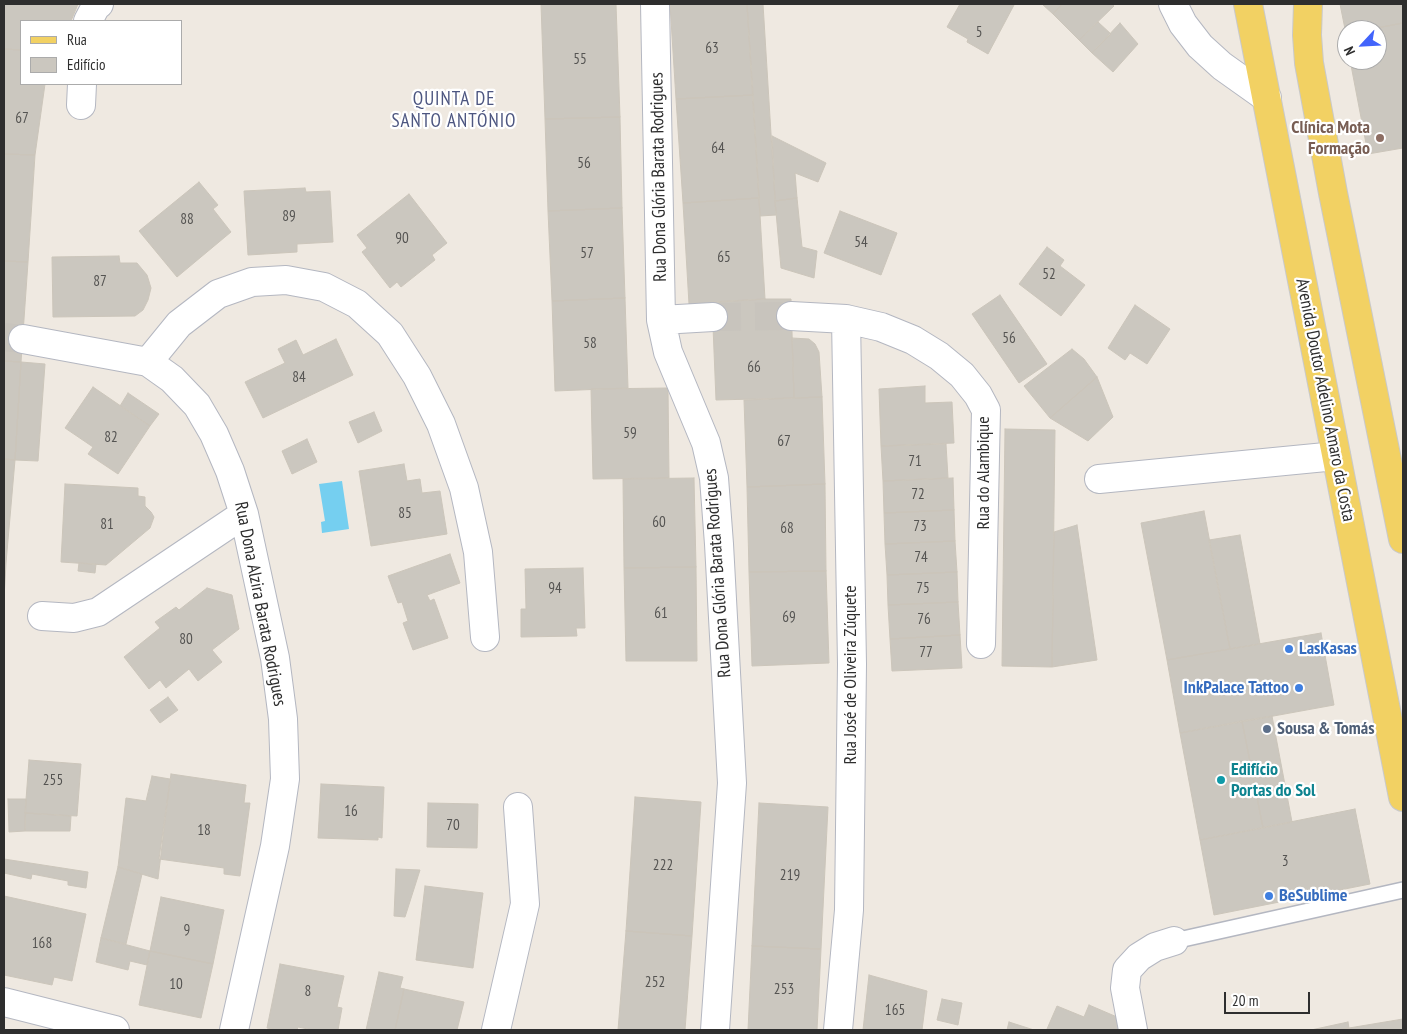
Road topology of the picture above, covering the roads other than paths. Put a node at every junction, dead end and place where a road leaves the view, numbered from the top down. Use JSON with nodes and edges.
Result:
{"nodes":[{"id":1,"x":99,"y":4,"type":"edge"},
{"id":2,"x":655,"y":4,"type":"edge"},
{"id":3,"x":1173,"y":4,"type":"edge"},
{"id":4,"x":1248,"y":4,"type":"edge"},
{"id":5,"x":1308,"y":4,"type":"edge"},
{"id":6,"x":89,"y":20,"type":"edge"},
{"id":7,"x":1267,"y":98,"type":"junction"},
{"id":8,"x":791,"y":316,"type":"tunnel mouth"},
{"id":9,"x":713,"y":317,"type":"tunnel mouth"},
{"id":10,"x":846,"y":319,"type":"junction"},
{"id":11,"x":661,"y":320,"type":"junction"},
{"id":12,"x":23,"y":339,"type":"tunnel mouth"},
{"id":13,"x":148,"y":362,"type":"junction"},
{"id":14,"x":1336,"y":456,"type":"junction"},
{"id":15,"x":1100,"y":479,"type":"dead end"},
{"id":16,"x":244,"y":514,"type":"junction"},
{"id":17,"x":1403,"y":539,"type":"edge"},
{"id":18,"x":42,"y":616,"type":"dead end"},
{"id":19,"x":485,"y":638,"type":"dead end"},
{"id":20,"x":981,"y":644,"type":"dead end"},
{"id":21,"x":1403,"y":797,"type":"edge"},
{"id":22,"x":518,"y":807,"type":"dead end"},
{"id":23,"x":1403,"y":890,"type":"edge"},
{"id":24,"x":1174,"y":941,"type":"joint"},
{"id":25,"x":4,"y":1002,"type":"edge"},
{"id":26,"x":115,"y":1030,"type":"edge"},
{"id":27,"x":234,"y":1030,"type":"edge"},
{"id":28,"x":496,"y":1030,"type":"edge"},
{"id":29,"x":715,"y":1030,"type":"edge"},
{"id":30,"x":838,"y":1030,"type":"edge"},
{"id":31,"x":1134,"y":1030,"type":"edge"}],
"edges":[{"from":1,"to":6,"type":"street"},
{"from":2,"to":11,"type":"street","name":"Rua Dona Glória Barata Rodrigues"},
{"from":3,"to":7,"type":"street"},
{"from":4,"to":7,"type":"main road","name":"Avenida Doutor Adelino Amaro da Costa"},
{"from":5,"to":17,"type":"main road"},
{"from":7,"to":14,"type":"main road","name":"Avenida Doutor Adelino Amaro da Costa"},
{"from":8,"to":10,"type":"street","name":"Rua do Alambique"},
{"from":9,"to":11,"type":"street"},
{"from":10,"to":20,"type":"street","name":"Rua do Alambique"},
{"from":10,"to":30,"type":"street","name":"Rua José de Oliveira Zúquete"},
{"from":11,"to":29,"type":"street","name":"Rua Dona Glória Barata Rodrigues"},
{"from":12,"to":13,"type":"street","name":"Rua Dona Alzira Barata Rodrigues"},
{"from":13,"to":16,"type":"street","name":"Rua Dona Alzira Barata Rodrigues"},
{"from":13,"to":19,"type":"street"},
{"from":14,"to":15,"type":"street"},
{"from":14,"to":21,"type":"main road","name":"Avenida Doutor Adelino Amaro da Costa"},
{"from":16,"to":18,"type":"street"},
{"from":16,"to":27,"type":"street","name":"Rua Dona Alzira Barata Rodrigues"},
{"from":22,"to":28,"type":"street"},
{"from":23,"to":24,"type":"lane"},
{"from":24,"to":31,"type":"street"},
{"from":25,"to":26,"type":"street"}]}
